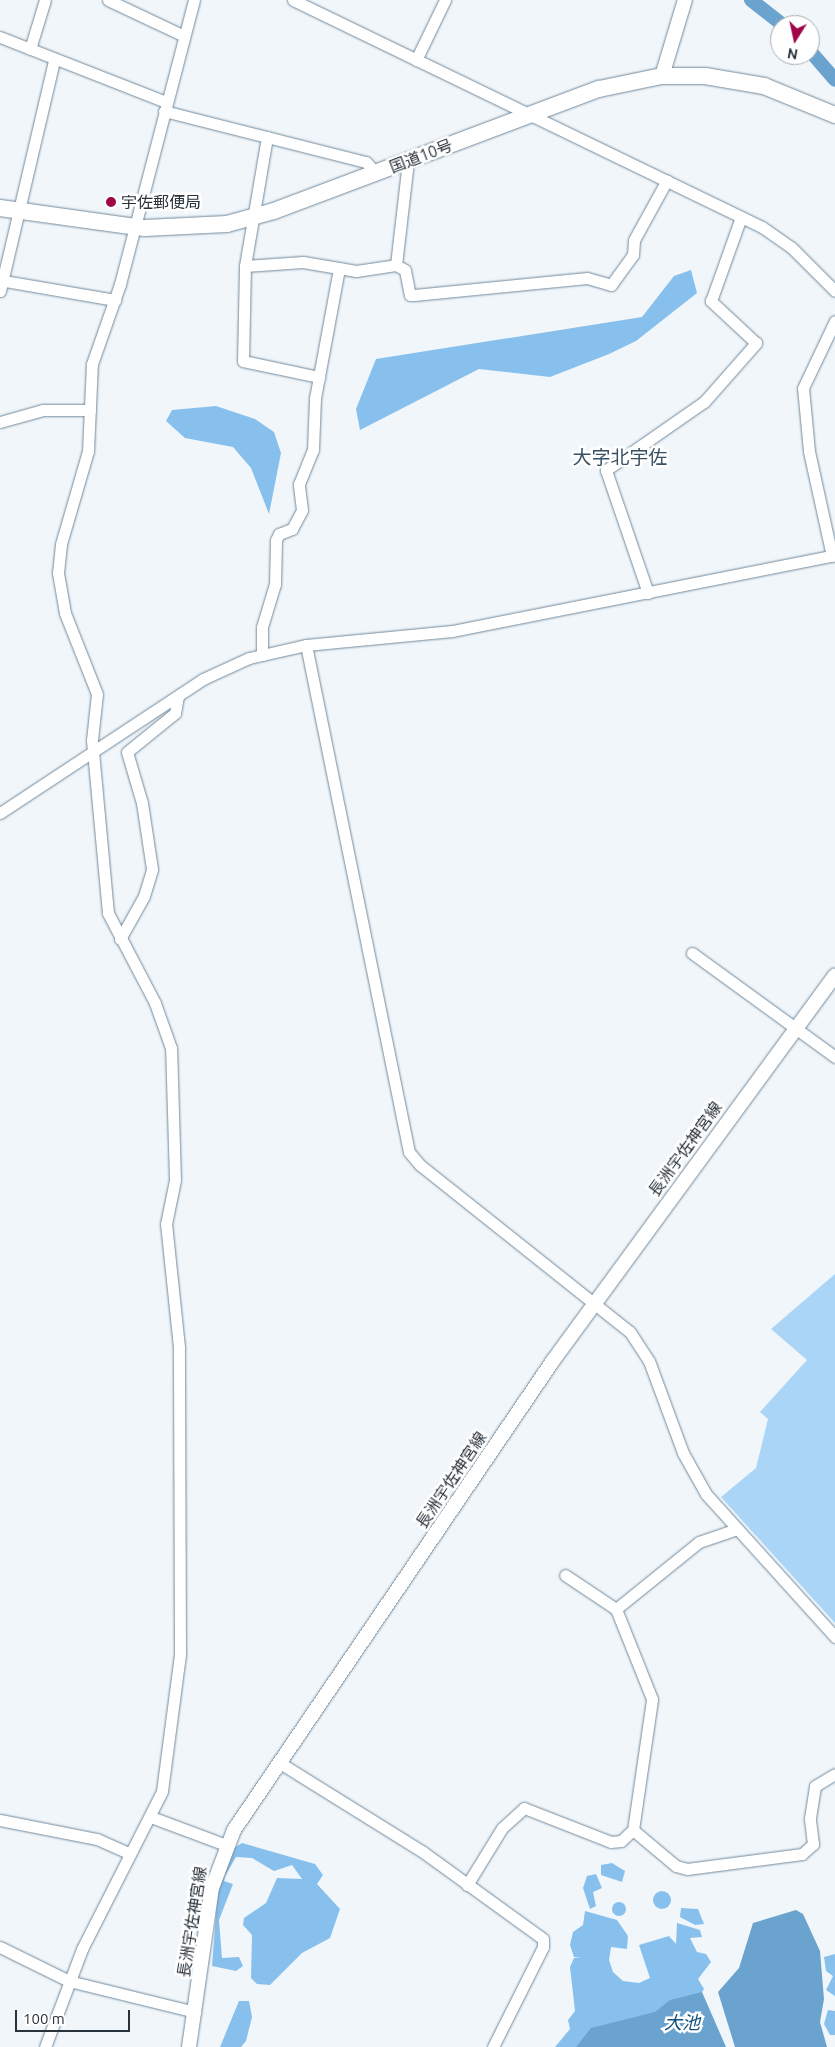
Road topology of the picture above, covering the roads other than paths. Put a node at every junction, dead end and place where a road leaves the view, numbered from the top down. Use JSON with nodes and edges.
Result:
{"nodes":[{"id":1,"x":45,"y":0,"type":"edge"},
{"id":2,"x":108,"y":0,"type":"edge"},
{"id":3,"x":194,"y":0,"type":"edge"},
{"id":4,"x":293,"y":0,"type":"edge"},
{"id":5,"x":446,"y":0,"type":"edge"},
{"id":6,"x":685,"y":0,"type":"edge"},
{"id":7,"x":0,"y":36,"type":"edge"},
{"id":8,"x":184,"y":36,"type":"junction"},
{"id":9,"x":30,"y":49,"type":"junction"},
{"id":10,"x":54,"y":60,"type":"junction"},
{"id":11,"x":416,"y":60,"type":"junction"},
{"id":12,"x":662,"y":76,"type":"junction"},
{"id":13,"x":165,"y":106,"type":"junction"},
{"id":14,"x":531,"y":114,"type":"junction"},
{"id":15,"x":835,"y":115,"type":"edge"},
{"id":16,"x":267,"y":137,"type":"junction"},
{"id":17,"x":408,"y":161,"type":"junction"},
{"id":18,"x":376,"y":173,"type":"junction"},
{"id":19,"x":667,"y":180,"type":"junction"},
{"id":20,"x":0,"y":208,"type":"edge"},
{"id":21,"x":19,"y":210,"type":"junction"},
{"id":22,"x":742,"y":217,"type":"junction"},
{"id":23,"x":253,"y":218,"type":"junction"},
{"id":24,"x":134,"y":226,"type":"junction"},
{"id":25,"x":396,"y":265,"type":"junction"},
{"id":26,"x":245,"y":266,"type":"junction"},
{"id":27,"x":340,"y":268,"type":"junction"},
{"id":28,"x":6,"y":280,"type":"junction"},
{"id":29,"x":0,"y":291,"type":"edge"},
{"id":30,"x":835,"y":292,"type":"edge"},
{"id":31,"x":115,"y":300,"type":"junction"},
{"id":32,"x":835,"y":321,"type":"edge"},
{"id":33,"x":319,"y":377,"type":"junction"},
{"id":34,"x":90,"y":410,"type":"junction"},
{"id":35,"x":0,"y":422,"type":"edge"},
{"id":36,"x":834,"y":556,"type":"edge"},
{"id":37,"x":648,"y":593,"type":"junction"},
{"id":38,"x":306,"y":645,"type":"junction"},
{"id":39,"x":262,"y":655,"type":"junction"},
{"id":40,"x":178,"y":696,"type":"junction"},
{"id":41,"x":93,"y":755,"type":"junction"},
{"id":42,"x":0,"y":813,"type":"edge"},
{"id":43,"x":120,"y":939,"type":"junction"},
{"id":44,"x":692,"y":953,"type":"dead end"},
{"id":45,"x":835,"y":975,"type":"edge"},
{"id":46,"x":795,"y":1029,"type":"junction"},
{"id":47,"x":835,"y":1057,"type":"edge"},
{"id":48,"x":595,"y":1301,"type":"junction"},
{"id":49,"x":734,"y":1530,"type":"junction"},
{"id":50,"x":565,"y":1575,"type":"dead end"},
{"id":51,"x":616,"y":1609,"type":"junction"},
{"id":52,"x":835,"y":1637,"type":"edge"},
{"id":53,"x":280,"y":1763,"type":"junction"},
{"id":54,"x":835,"y":1774,"type":"edge"},
{"id":55,"x":151,"y":1817,"type":"junction"},
{"id":56,"x":0,"y":1820,"type":"edge"},
{"id":57,"x":633,"y":1830,"type":"junction"},
{"id":58,"x":226,"y":1845,"type":"junction"},
{"id":59,"x":129,"y":1854,"type":"junction"},
{"id":60,"x":467,"y":1885,"type":"junction"},
{"id":61,"x":0,"y":1947,"type":"edge"},
{"id":62,"x":68,"y":1980,"type":"junction"},
{"id":63,"x":195,"y":2012,"type":"junction"},
{"id":64,"x":45,"y":2047,"type":"edge"},
{"id":65,"x":189,"y":2047,"type":"edge"},
{"id":66,"x":494,"y":2047,"type":"edge"}],
"edges":[{"from":1,"to":9,"type":"street"},
{"from":2,"to":8,"type":"street"},
{"from":3,"to":8,"type":"street"},
{"from":4,"to":11,"type":"street"},
{"from":5,"to":11,"type":"street"},
{"from":6,"to":12,"type":"main road"},
{"from":7,"to":9,"type":"street"},
{"from":8,"to":13,"type":"street"},
{"from":9,"to":10,"type":"street"},
{"from":10,"to":13,"type":"street"},
{"from":10,"to":21,"type":"street"},
{"from":11,"to":14,"type":"street"},
{"from":12,"to":14,"type":"highway","name":"国道10号"},
{"from":12,"to":15,"type":"highway","name":"国道10号"},
{"from":13,"to":16,"type":"street"},
{"from":13,"to":24,"type":"street"},
{"from":14,"to":17,"type":"highway","name":"国道10号"},
{"from":14,"to":19,"type":"street"},
{"from":16,"to":18,"type":"street"},
{"from":16,"to":23,"type":"street"},
{"from":17,"to":18,"type":"highway","name":"国道10号"},
{"from":17,"to":25,"type":"street"},
{"from":18,"to":23,"type":"highway","name":"国道10号"},
{"from":19,"to":22,"type":"street"},
{"from":19,"to":25,"type":"street"},
{"from":20,"to":21,"type":"highway","name":"国道10号"},
{"from":21,"to":24,"type":"highway","name":"国道10号"},
{"from":21,"to":28,"type":"street"},
{"from":22,"to":30,"type":"street"},
{"from":22,"to":37,"type":"street"},
{"from":23,"to":24,"type":"highway","name":"国道10号"},
{"from":23,"to":26,"type":"street"},
{"from":24,"to":31,"type":"street"},
{"from":25,"to":27,"type":"street"},
{"from":26,"to":27,"type":"street"},
{"from":26,"to":33,"type":"street"},
{"from":27,"to":33,"type":"street"},
{"from":28,"to":29,"type":"street"},
{"from":28,"to":31,"type":"street"},
{"from":31,"to":34,"type":"street"},
{"from":32,"to":36,"type":"street"},
{"from":33,"to":39,"type":"street"},
{"from":34,"to":35,"type":"street"},
{"from":34,"to":41,"type":"street"},
{"from":36,"to":37,"type":"street"},
{"from":37,"to":38,"type":"street"},
{"from":38,"to":39,"type":"street"},
{"from":38,"to":48,"type":"street"},
{"from":39,"to":40,"type":"street"},
{"from":40,"to":41,"type":"street"},
{"from":40,"to":43,"type":"street"},
{"from":41,"to":42,"type":"street"},
{"from":41,"to":43,"type":"street"},
{"from":43,"to":55,"type":"street"},
{"from":44,"to":46,"type":"street"},
{"from":45,"to":46,"type":"main road","name":"長洲宇佐神宮線"},
{"from":46,"to":47,"type":"street"},
{"from":46,"to":48,"type":"main road","name":"長洲宇佐神宮線"},
{"from":48,"to":49,"type":"street"},
{"from":48,"to":53,"type":"main road","name":"長洲宇佐神宮線"},
{"from":49,"to":51,"type":"street"},
{"from":49,"to":52,"type":"street"},
{"from":50,"to":51,"type":"street"},
{"from":51,"to":57,"type":"street"},
{"from":53,"to":58,"type":"main road","name":"長洲宇佐神宮線"},
{"from":53,"to":60,"type":"street"},
{"from":54,"to":57,"type":"street"},
{"from":55,"to":58,"type":"street"},
{"from":55,"to":59,"type":"street"},
{"from":56,"to":59,"type":"street"},
{"from":57,"to":60,"type":"street"},
{"from":58,"to":63,"type":"main road","name":"長洲宇佐神宮線"},
{"from":59,"to":62,"type":"street"},
{"from":60,"to":66,"type":"street"},
{"from":61,"to":62,"type":"street"},
{"from":62,"to":63,"type":"street"},
{"from":62,"to":64,"type":"street"},
{"from":63,"to":65,"type":"main road","name":"長洲宇佐神宮線"}]}
